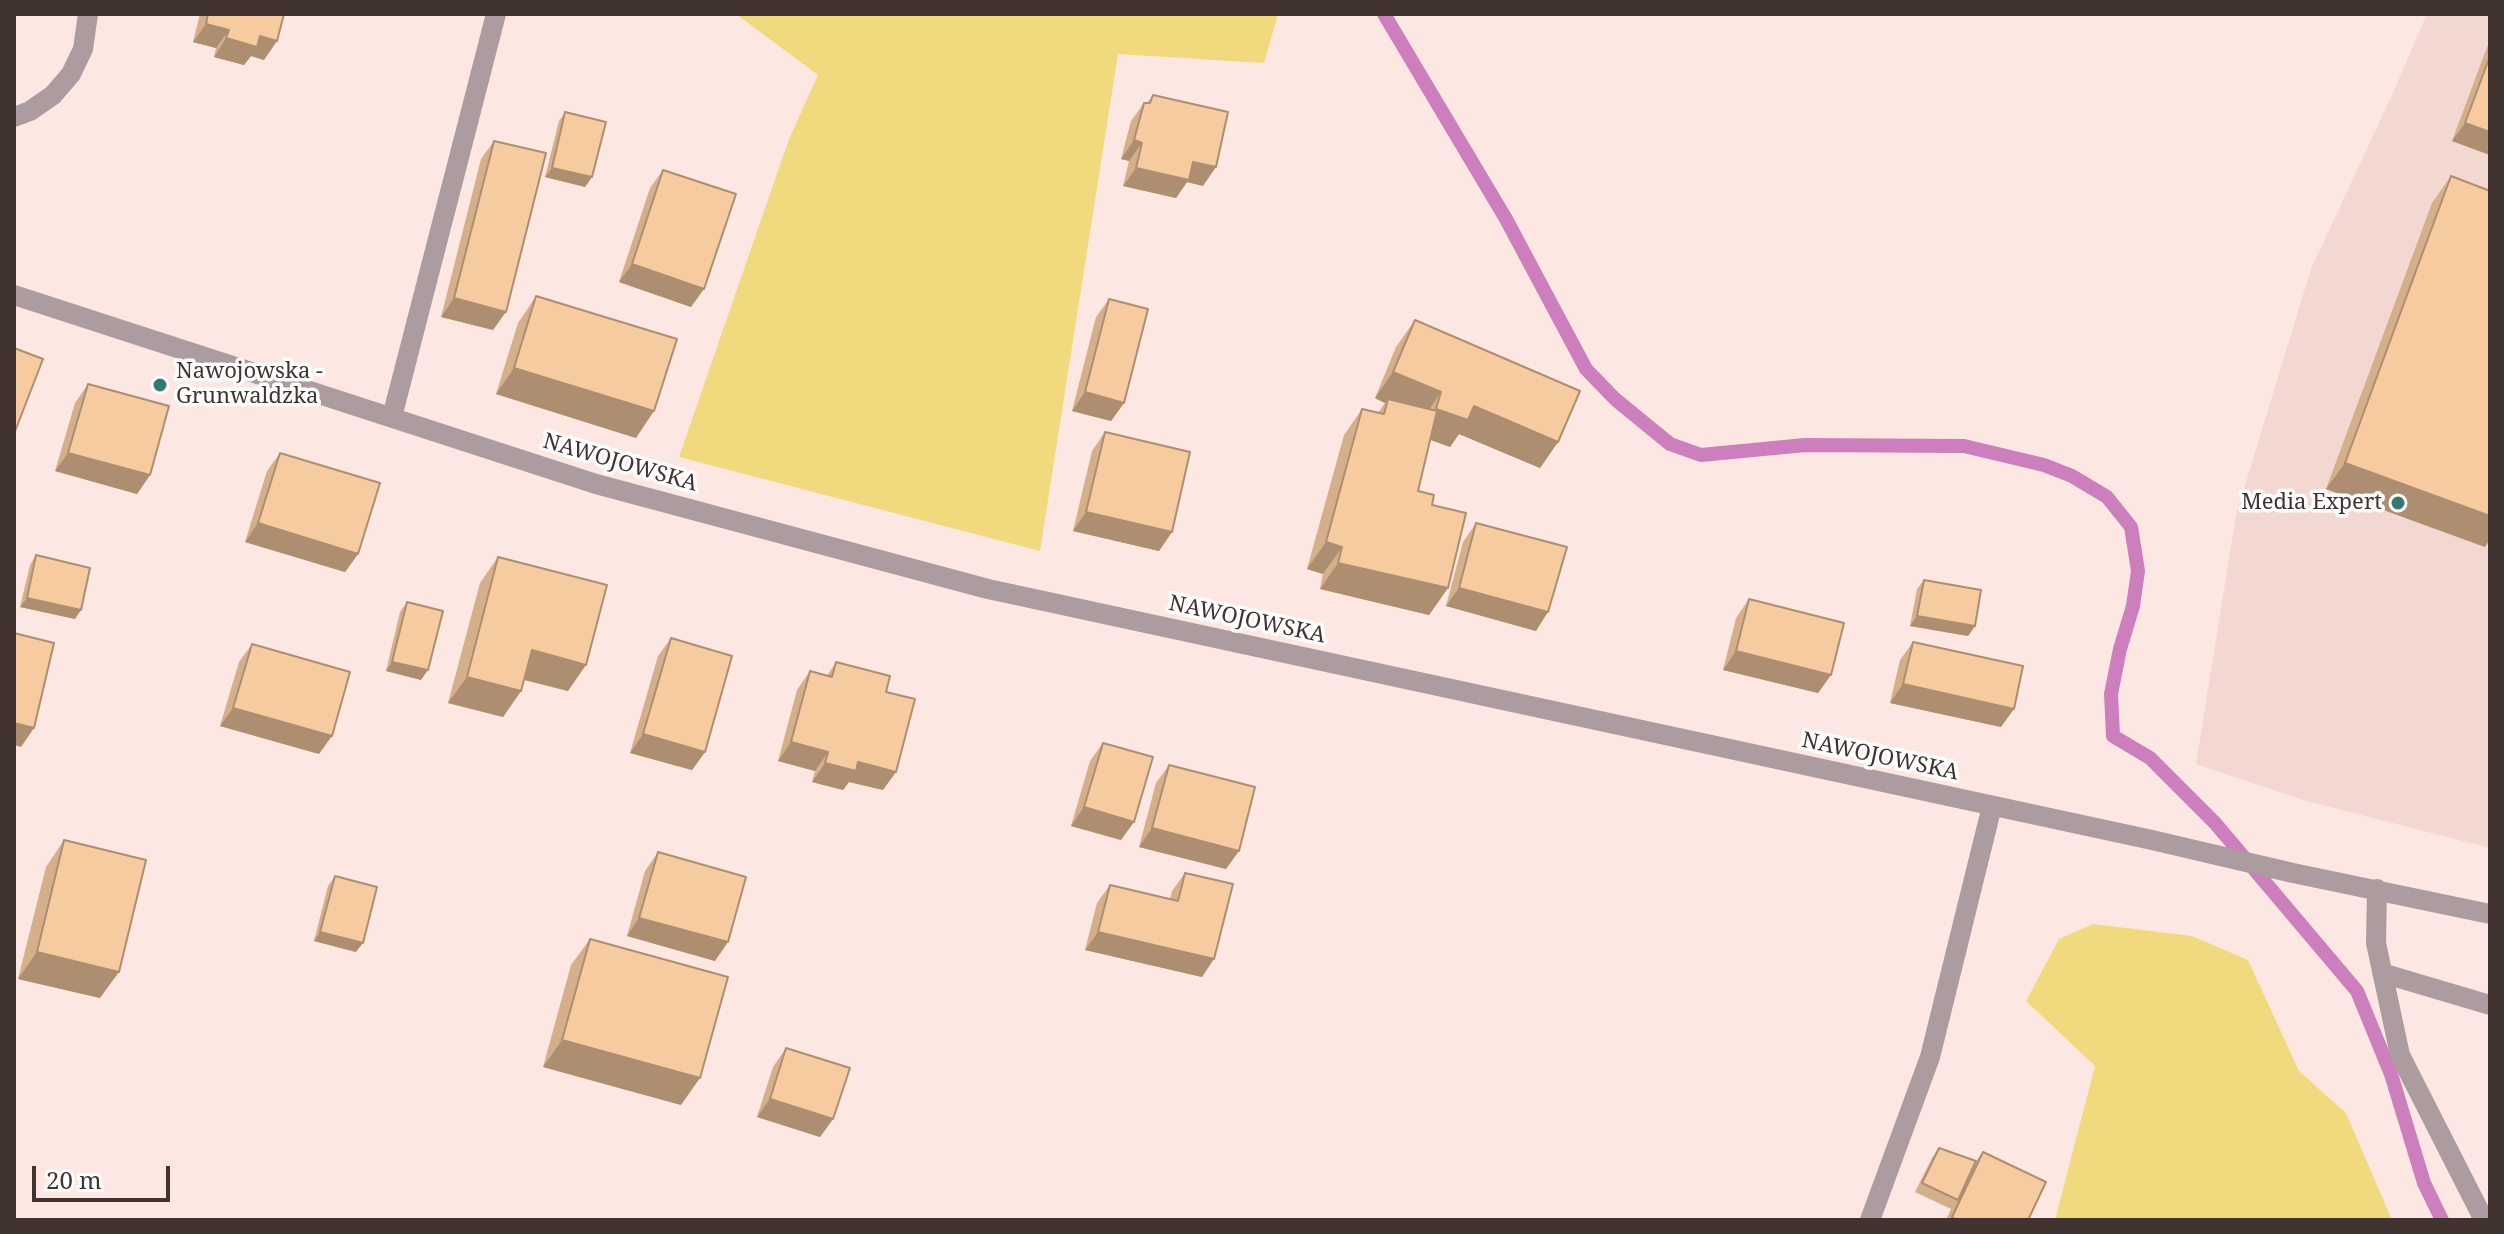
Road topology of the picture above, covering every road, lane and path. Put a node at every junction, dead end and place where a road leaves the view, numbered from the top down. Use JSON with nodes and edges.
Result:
{"nodes":[{"id":1,"x":88,"y":14,"type":"edge"},
{"id":2,"x":496,"y":14,"type":"edge"},
{"id":3,"x":14,"y":117,"type":"edge"},
{"id":4,"x":14,"y":295,"type":"edge"},
{"id":5,"x":392,"y":417,"type":"junction"},
{"id":6,"x":1992,"y":806,"type":"junction"},
{"id":7,"x":2377,"y":889,"type":"junction"},
{"id":8,"x":2490,"y":914,"type":"edge"},
{"id":9,"x":2382,"y":973,"type":"junction"},
{"id":10,"x":2490,"y":1005,"type":"edge"},
{"id":11,"x":1870,"y":1220,"type":"edge"},
{"id":12,"x":2484,"y":1220,"type":"edge"}],
"edges":[{"from":1,"to":3,"type":"street"},
{"from":2,"to":5,"type":"street"},
{"from":4,"to":5,"type":"street","name":"NAWOJOWSKA"},
{"from":5,"to":6,"type":"street","name":"NAWOJOWSKA"},
{"from":6,"to":7,"type":"street","name":"NAWOJOWSKA"},
{"from":6,"to":11,"type":"street"},
{"from":7,"to":8,"type":"street","name":"NAWOJOWSKA"},
{"from":7,"to":9,"type":"street"},
{"from":9,"to":10,"type":"street"},
{"from":9,"to":12,"type":"street"}]}
